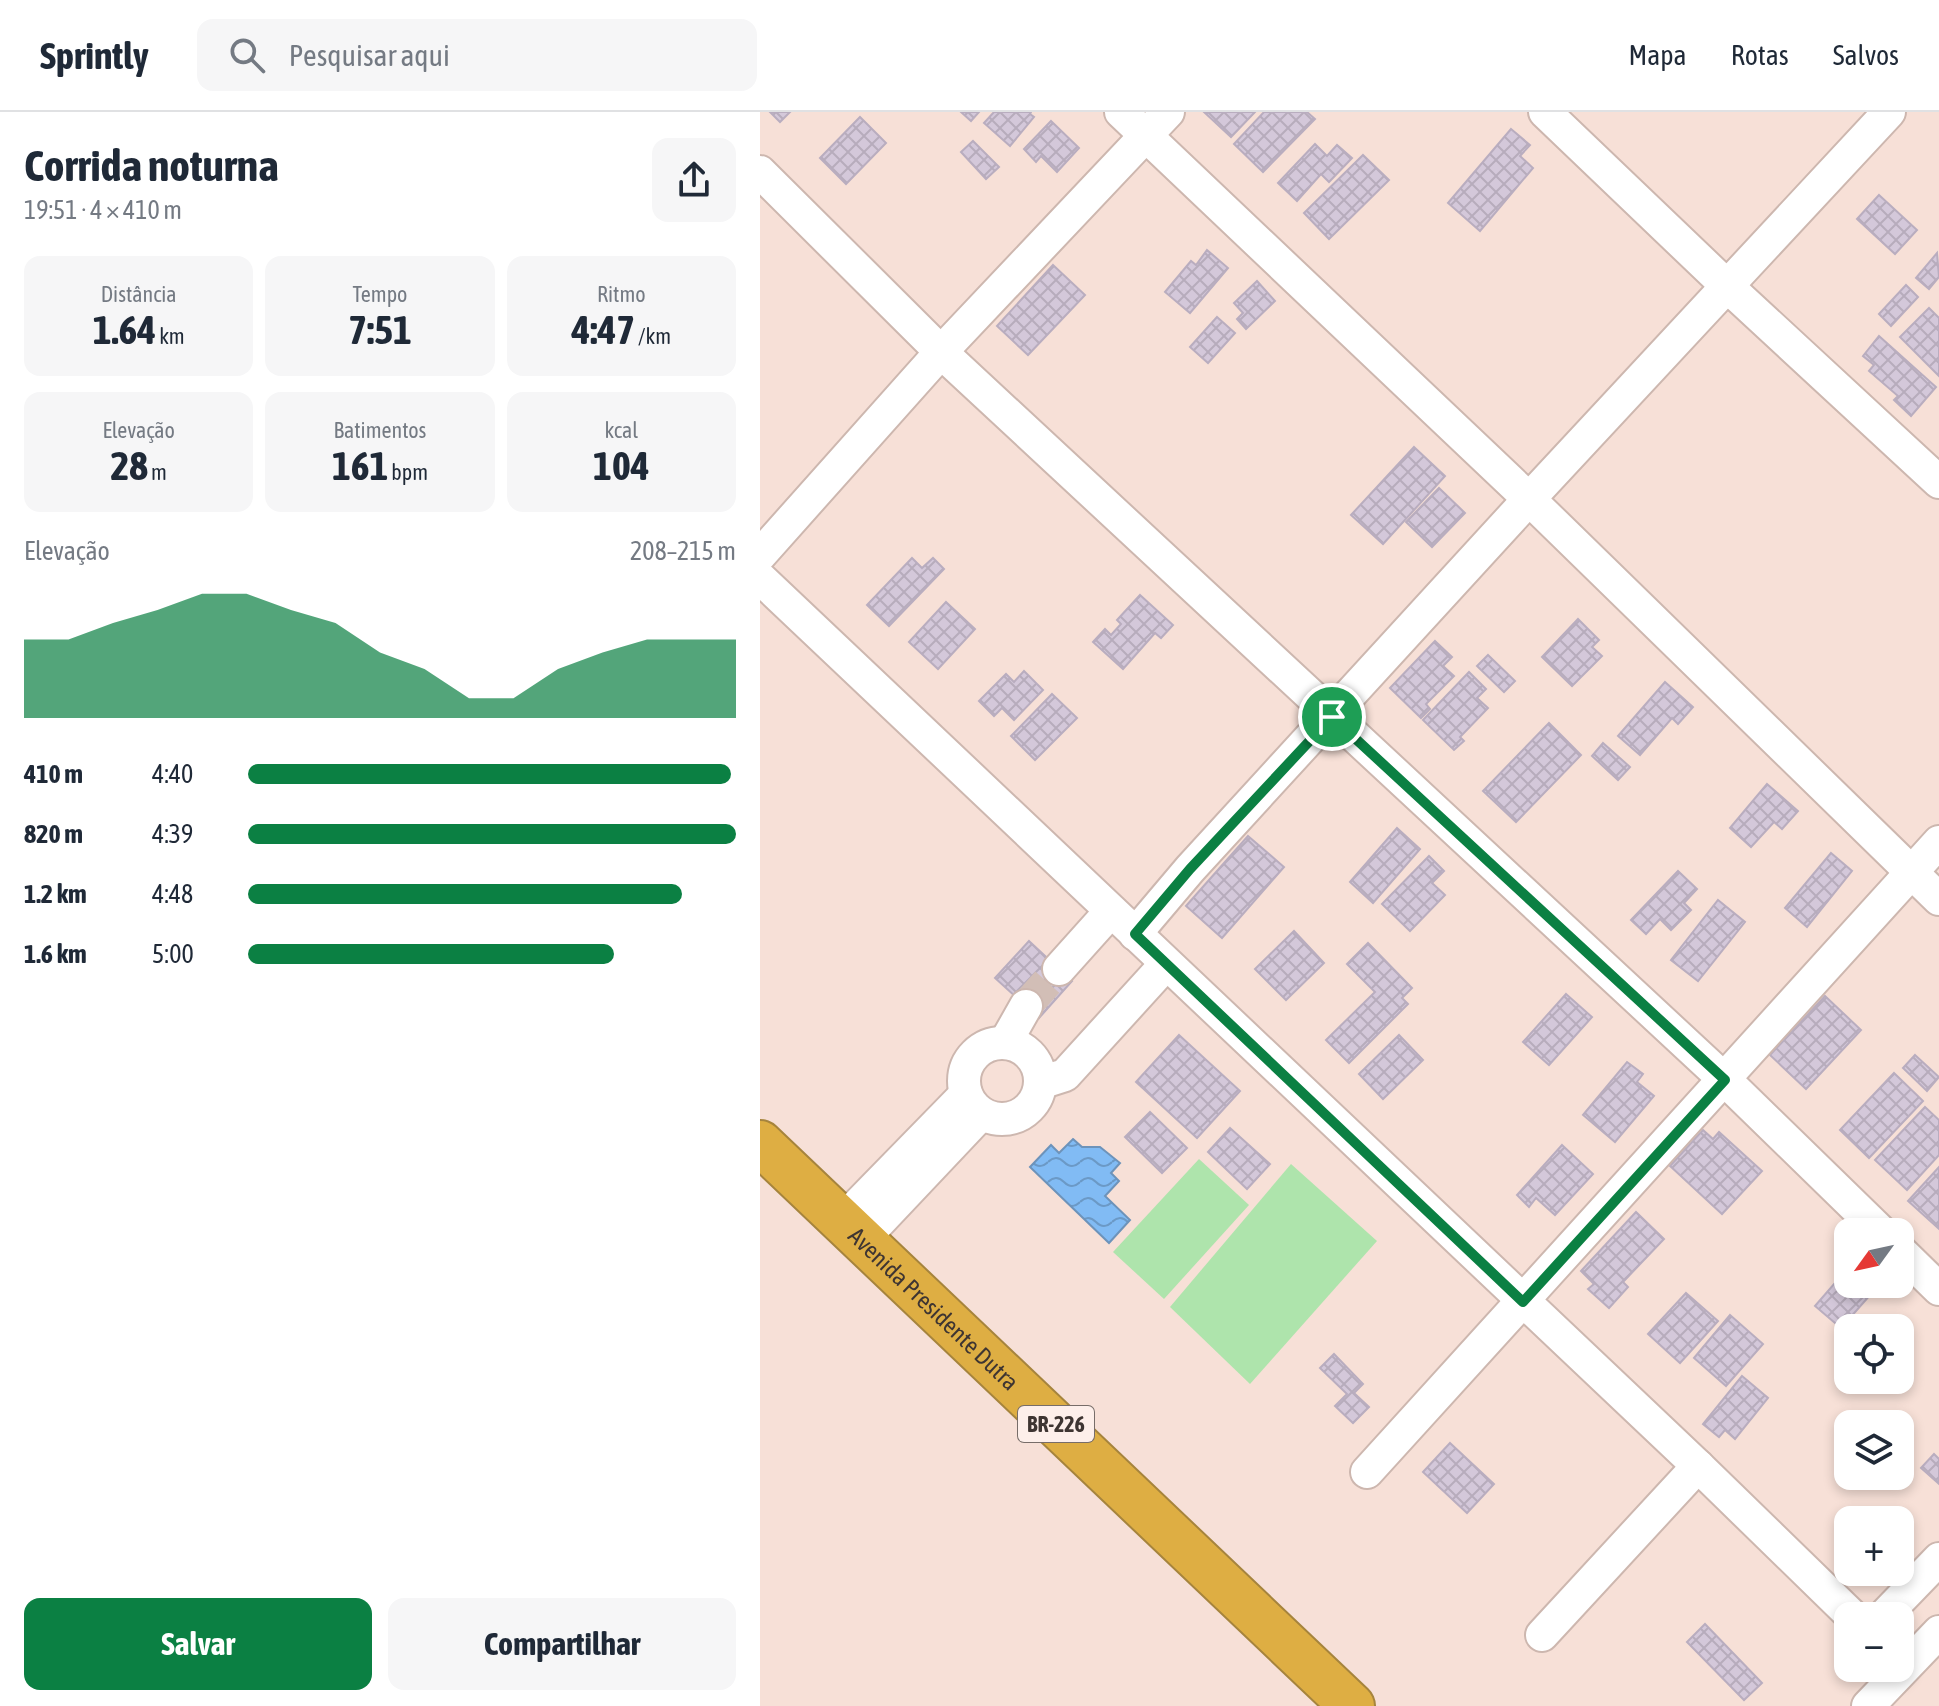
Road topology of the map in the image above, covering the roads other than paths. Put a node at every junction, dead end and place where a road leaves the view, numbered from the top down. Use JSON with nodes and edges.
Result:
{"nodes":[{"id":1,"x":1121,"y":112,"type":"edge"},
{"id":2,"x":1168,"y":112,"type":"edge"},
{"id":3,"x":1545,"y":112,"type":"edge"},
{"id":4,"x":1889,"y":112,"type":"edge"},
{"id":5,"x":1146,"y":136,"type":"junction"},
{"id":6,"x":760,"y":172,"type":"edge"},
{"id":7,"x":1727,"y":286,"type":"junction"},
{"id":8,"x":941,"y":352,"type":"junction"},
{"id":9,"x":1934,"y":466,"type":"edge"},
{"id":10,"x":1529,"y":499,"type":"junction"},
{"id":11,"x":760,"y":555,"type":"edge"},
{"id":12,"x":760,"y":578,"type":"edge"},
{"id":13,"x":1332,"y":717,"type":"junction"},
{"id":14,"x":1939,"y":842,"type":"edge"},
{"id":15,"x":1911,"y":873,"type":"junction"},
{"id":16,"x":1939,"y":899,"type":"edge"},
{"id":17,"x":1111,"y":911,"type":"junction"},
{"id":18,"x":1135,"y":934,"type":"junction"},
{"id":19,"x":1166,"y":964,"type":"junction"},
{"id":20,"x":1059,"y":969,"type":"tunnel mouth"},
{"id":21,"x":1026,"y":1006,"type":"tunnel mouth"},
{"id":22,"x":1005,"y":1043,"type":"junction"},
{"id":23,"x":1725,"y":1080,"type":"junction"},
{"id":24,"x":1040,"y":1083,"type":"junction"},
{"id":25,"x":974,"y":1104,"type":"junction"},
{"id":26,"x":760,"y":1143,"type":"edge"},
{"id":27,"x":1867,"y":1218,"type":"edge"},
{"id":28,"x":852,"y":1231,"type":"junction"},
{"id":29,"x":1914,"y":1265,"type":"edge"},
{"id":30,"x":1939,"y":1289,"type":"edge"},
{"id":31,"x":1523,"y":1302,"type":"junction"},
{"id":32,"x":1698,"y":1466,"type":"junction"},
{"id":33,"x":1367,"y":1472,"type":"dead end"},
{"id":34,"x":1939,"y":1559,"type":"edge"},
{"id":35,"x":1838,"y":1602,"type":"edge"},
{"id":36,"x":1898,"y":1602,"type":"edge"},
{"id":37,"x":1939,"y":1632,"type":"edge"},
{"id":38,"x":1542,"y":1635,"type":"dead end"},
{"id":39,"x":1352,"y":1706,"type":"edge"},
{"id":40,"x":1868,"y":1706,"type":"edge"}],
"edges":[{"from":1,"to":5,"type":"street"},
{"from":2,"to":5,"type":"street"},
{"from":3,"to":7,"type":"street"},
{"from":4,"to":7,"type":"street"},
{"from":5,"to":8,"type":"street"},
{"from":5,"to":10,"type":"street"},
{"from":6,"to":8,"type":"street"},
{"from":7,"to":9,"type":"street"},
{"from":7,"to":10,"type":"street"},
{"from":8,"to":11,"type":"street"},
{"from":8,"to":13,"type":"street"},
{"from":10,"to":13,"type":"street"},
{"from":10,"to":15,"type":"street"},
{"from":12,"to":17,"type":"street"},
{"from":13,"to":18,"type":"street"},
{"from":13,"to":23,"type":"street"},
{"from":14,"to":15,"type":"street"},
{"from":15,"to":16,"type":"street"},
{"from":15,"to":23,"type":"street"},
{"from":17,"to":18,"type":"street"},
{"from":17,"to":20,"type":"street"},
{"from":18,"to":19,"type":"street"},
{"from":19,"to":24,"type":"street"},
{"from":19,"to":31,"type":"street"},
{"from":21,"to":22,"type":"street"},
{"from":22,"to":24,"type":"street"},
{"from":22,"to":25,"type":"street"},
{"from":23,"to":27,"type":"street"},
{"from":23,"to":31,"type":"street"},
{"from":24,"to":25,"type":"street"},
{"from":25,"to":28,"type":"street"},
{"from":26,"to":28,"type":"highway","name":"Avenida Presidente Dutra","number":"BR-226"},
{"from":28,"to":39,"type":"highway","name":"Avenida Presidente Dutra","number":"BR-226"},
{"from":29,"to":30,"type":"street"},
{"from":31,"to":32,"type":"street"},
{"from":31,"to":33,"type":"street"},
{"from":32,"to":35,"type":"street"},
{"from":32,"to":38,"type":"street"},
{"from":34,"to":36,"type":"street"},
{"from":37,"to":40,"type":"street"}]}
